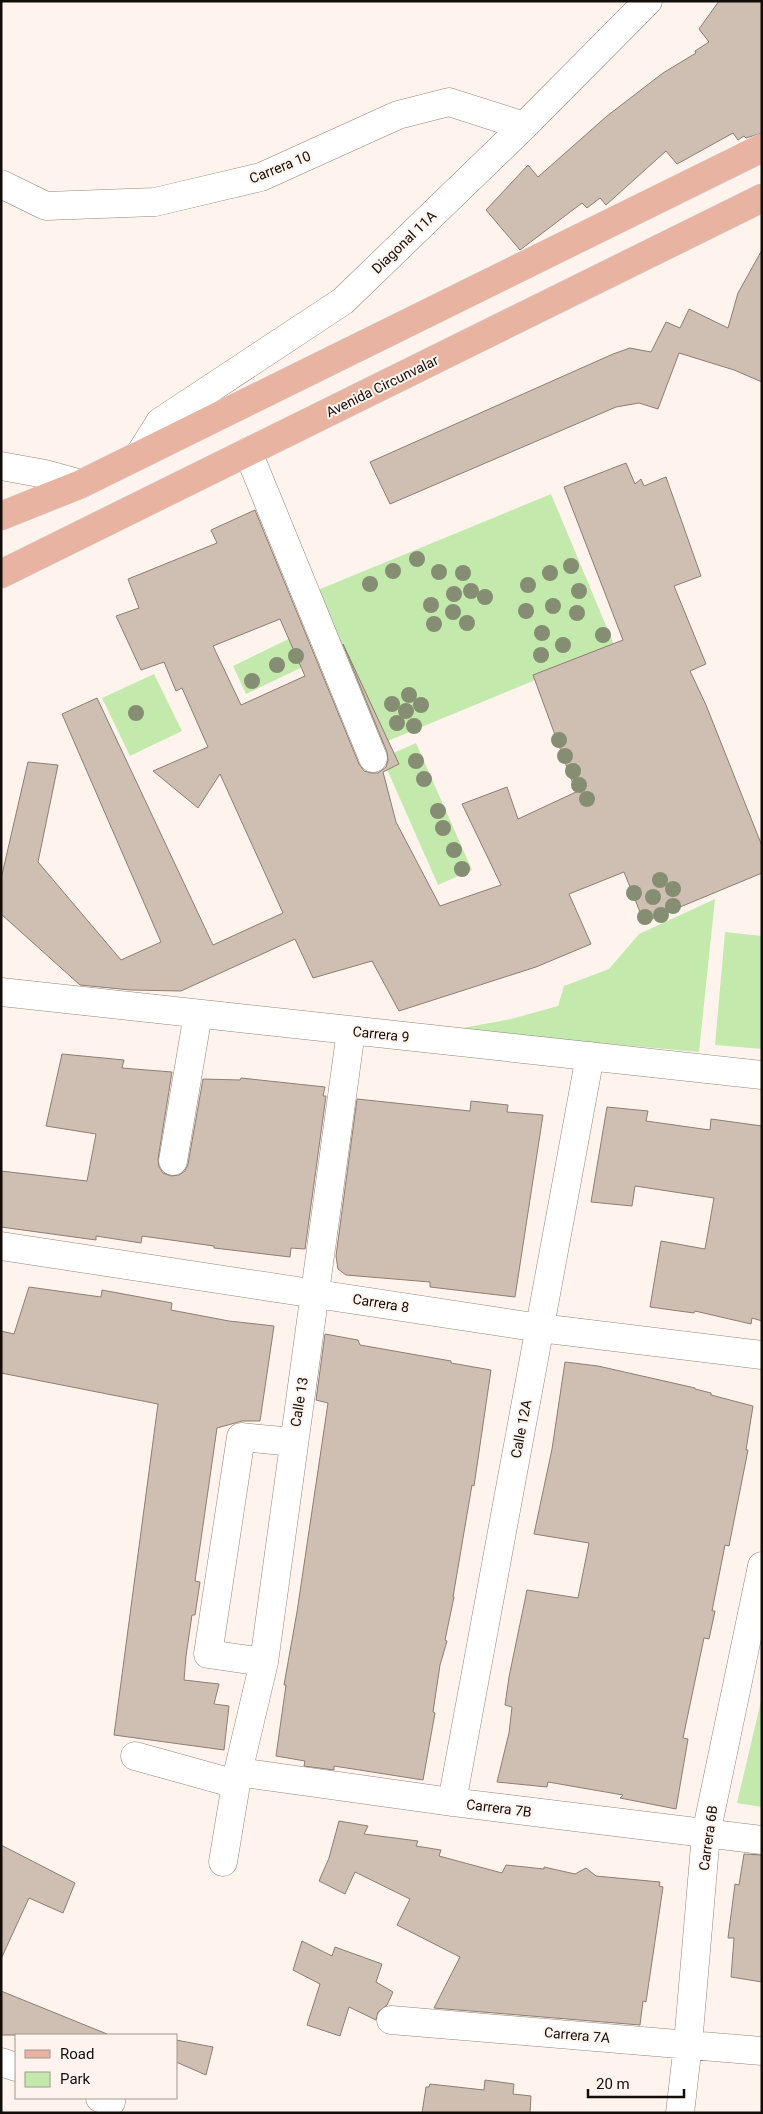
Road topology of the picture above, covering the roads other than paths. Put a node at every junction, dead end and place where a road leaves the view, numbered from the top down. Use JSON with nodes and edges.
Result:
{"nodes":[{"id":1,"x":648,"y":1,"type":"edge"},
{"id":2,"x":524,"y":126,"type":"junction"},
{"id":3,"x":762,"y":148,"type":"edge"},
{"id":4,"x":1,"y":184,"type":"edge"},
{"id":5,"x":762,"y":198,"type":"edge"},
{"id":6,"x":248,"y":452,"type":"junction"},
{"id":7,"x":140,"y":454,"type":"junction"},
{"id":8,"x":1,"y":466,"type":"edge"},
{"id":9,"x":81,"y":484,"type":"junction"},
{"id":10,"x":1,"y":516,"type":"edge"},
{"id":11,"x":1,"y":574,"type":"edge"},
{"id":12,"x":373,"y":758,"type":"dead end"},
{"id":13,"x":1,"y":992,"type":"edge"},
{"id":14,"x":198,"y":1014,"type":"junction"},
{"id":15,"x":351,"y":1031,"type":"junction"},
{"id":16,"x":590,"y":1056,"type":"junction"},
{"id":17,"x":762,"y":1076,"type":"edge"},
{"id":18,"x":173,"y":1162,"type":"dead end"},
{"id":19,"x":1,"y":1246,"type":"edge"},
{"id":20,"x":316,"y":1293,"type":"junction"},
{"id":21,"x":540,"y":1328,"type":"junction"},
{"id":22,"x":762,"y":1355,"type":"edge"},
{"id":23,"x":293,"y":1442,"type":"junction"},
{"id":24,"x":762,"y":1566,"type":"edge"},
{"id":25,"x":264,"y":1662,"type":"junction"},
{"id":26,"x":134,"y":1756,"type":"dead end"},
{"id":27,"x":237,"y":1778,"type":"junction"},
{"id":28,"x":452,"y":1802,"type":"junction"},
{"id":29,"x":706,"y":1834,"type":"junction"},
{"id":30,"x":762,"y":1840,"type":"edge"},
{"id":31,"x":223,"y":1862,"type":"dead end"},
{"id":32,"x":392,"y":2020,"type":"dead end"},
{"id":33,"x":688,"y":2044,"type":"junction"},
{"id":34,"x":762,"y":2051,"type":"edge"},
{"id":35,"x":1,"y":2062,"type":"edge"},
{"id":36,"x":15,"y":2067,"type":"edge"},
{"id":37,"x":680,"y":2113,"type":"edge"}],
"edges":[{"from":1,"to":2,"type":"street","name":"Diagonal 11A"},
{"from":2,"to":4,"type":"street","name":"Carrera 10"},
{"from":2,"to":7,"type":"street","name":"Diagonal 11A"},
{"from":3,"to":7,"type":"main road"},
{"from":5,"to":6,"type":"main road","name":"Avenida Circunvalar"},
{"from":6,"to":11,"type":"main road","name":"Avenida Circunvalar"},
{"from":6,"to":12,"type":"street"},
{"from":7,"to":9,"type":"main road"},
{"from":8,"to":9,"type":"street"},
{"from":9,"to":10,"type":"main road"},
{"from":13,"to":14,"type":"street","name":"Carrera 9"},
{"from":14,"to":15,"type":"street","name":"Carrera 9"},
{"from":14,"to":18,"type":"street"},
{"from":15,"to":16,"type":"street","name":"Carrera 9"},
{"from":15,"to":20,"type":"street","name":"Calle 13"},
{"from":16,"to":17,"type":"street","name":"Carrera 9"},
{"from":16,"to":21,"type":"street","name":"Calle 12A"},
{"from":19,"to":20,"type":"street","name":"Carrera 8"},
{"from":20,"to":21,"type":"street","name":"Carrera 8"},
{"from":20,"to":23,"type":"street","name":"Calle 13"},
{"from":21,"to":22,"type":"street","name":"Carrera 8"},
{"from":21,"to":28,"type":"street","name":"Calle 12A"},
{"from":23,"to":25,"type":"street","name":"Calle 13"},
{"from":23,"to":25,"type":"street"},
{"from":24,"to":29,"type":"street","name":"Carrera 6B"},
{"from":25,"to":27,"type":"street","name":"Calle 13"},
{"from":26,"to":27,"type":"street","name":"Carrera 7B"},
{"from":27,"to":28,"type":"street","name":"Carrera 7B"},
{"from":27,"to":31,"type":"street","name":"Calle 13"},
{"from":28,"to":29,"type":"street","name":"Carrera 7B"},
{"from":29,"to":30,"type":"street","name":"Carrera 7B"},
{"from":29,"to":33,"type":"street","name":"Carrera 6B"},
{"from":32,"to":33,"type":"street","name":"Carrera 7A"},
{"from":33,"to":34,"type":"street","name":"Carrera 7A"},
{"from":33,"to":37,"type":"street","name":"Carrera 6B"},
{"from":35,"to":36,"type":"street"}]}
